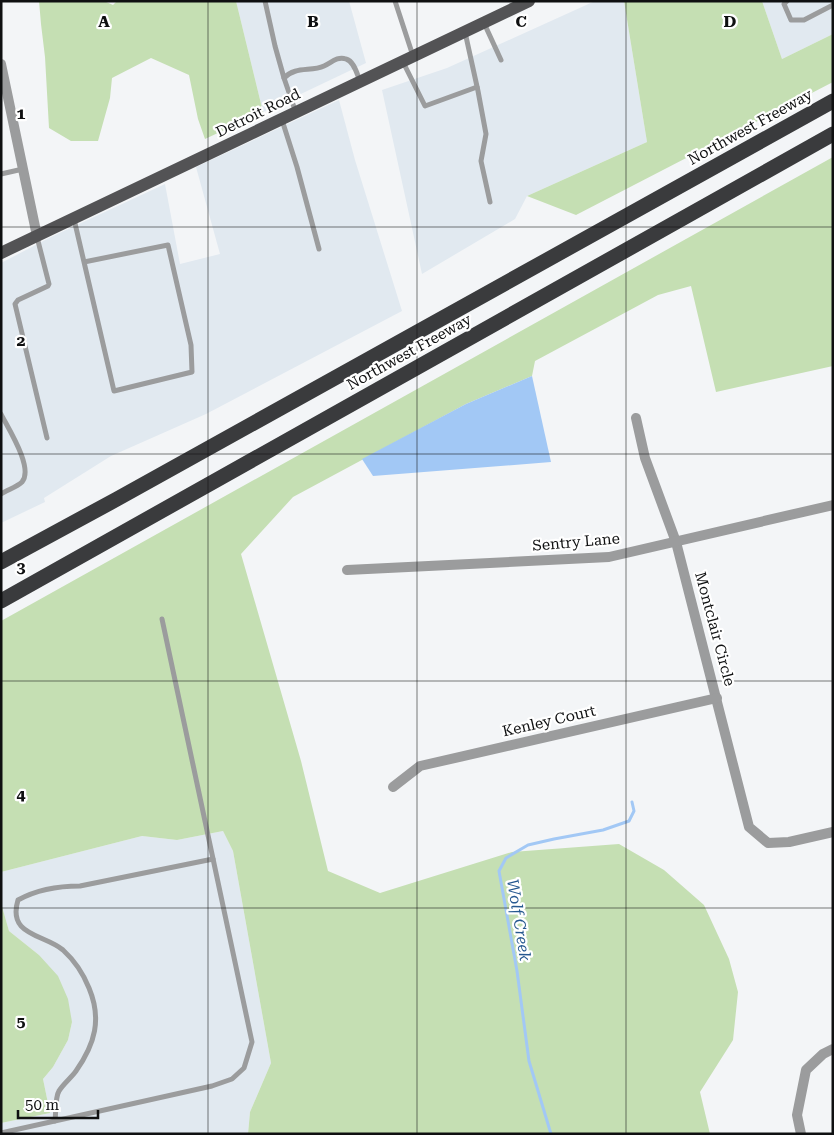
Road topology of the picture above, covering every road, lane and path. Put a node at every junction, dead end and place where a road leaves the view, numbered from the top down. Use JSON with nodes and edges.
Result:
{"nodes":[{"id":1,"x":265,"y":1,"type":"edge"},
{"id":2,"x":395,"y":1,"type":"edge"},
{"id":3,"x":529,"y":1,"type":"edge"},
{"id":4,"x":787,"y":1,"type":"edge"},
{"id":5,"x":516,"y":4,"type":"edge"},
{"id":6,"x":833,"y":5,"type":"edge"},
{"id":7,"x":483,"y":23,"type":"junction"},
{"id":8,"x":464,"y":32,"type":"junction"},
{"id":9,"x":408,"y":59,"type":"junction"},
{"id":10,"x":501,"y":60,"type":"dead end"},
{"id":11,"x":1,"y":64,"type":"edge"},
{"id":12,"x":284,"y":78,"type":"junction"},
{"id":13,"x":360,"y":82,"type":"junction"},
{"id":14,"x":477,"y":87,"type":"junction"},
{"id":15,"x":833,"y":101,"type":"edge"},
{"id":16,"x":296,"y":113,"type":"junction"},
{"id":17,"x":281,"y":120,"type":"junction"},
{"id":18,"x":833,"y":134,"type":"edge"},
{"id":19,"x":23,"y":169,"type":"junction"},
{"id":20,"x":1,"y":174,"type":"edge"},
{"id":21,"x":490,"y":202,"type":"dead end"},
{"id":22,"x":74,"y":219,"type":"junction"},
{"id":23,"x":37,"y":236,"type":"junction"},
{"id":24,"x":319,"y":249,"type":"dead end"},
{"id":25,"x":1,"y":253,"type":"edge"},
{"id":26,"x":84,"y":262,"type":"junction"},
{"id":27,"x":1,"y":414,"type":"edge"},
{"id":28,"x":636,"y":418,"type":"dead end"},
{"id":29,"x":47,"y":438,"type":"dead end"},
{"id":30,"x":1,"y":494,"type":"edge"},
{"id":31,"x":833,"y":505,"type":"edge"},
{"id":32,"x":676,"y":542,"type":"junction"},
{"id":33,"x":1,"y":562,"type":"edge"},
{"id":34,"x":347,"y":570,"type":"dead end"},
{"id":35,"x":1,"y":601,"type":"edge"},
{"id":36,"x":162,"y":619,"type":"dead end"},
{"id":37,"x":717,"y":698,"type":"junction"},
{"id":38,"x":393,"y":787,"type":"dead end"},
{"id":39,"x":833,"y":832,"type":"edge"},
{"id":40,"x":213,"y":859,"type":"junction"},
{"id":41,"x":833,"y":1049,"type":"edge"},
{"id":42,"x":55,"y":1121,"type":"junction"},
{"id":43,"x":1,"y":1133,"type":"edge"},
{"id":44,"x":801,"y":1134,"type":"edge"}],
"edges":[{"from":1,"to":12,"type":"lane"},
{"from":2,"to":9,"type":"lane"},
{"from":3,"to":5,"type":"main road","name":"Detroit Road"},
{"from":4,"to":6,"type":"lane"},
{"from":5,"to":7,"type":"main road","name":"Detroit Road"},
{"from":7,"to":8,"type":"main road","name":"Detroit Road"},
{"from":7,"to":10,"type":"lane"},
{"from":8,"to":9,"type":"main road","name":"Detroit Road"},
{"from":8,"to":14,"type":"lane"},
{"from":9,"to":13,"type":"main road","name":"Detroit Road"},
{"from":9,"to":14,"type":"lane"},
{"from":11,"to":19,"type":"street"},
{"from":12,"to":13,"type":"lane"},
{"from":12,"to":16,"type":"lane"},
{"from":13,"to":16,"type":"main road","name":"Detroit Road"},
{"from":14,"to":21,"type":"lane"},
{"from":15,"to":33,"type":"highway","name":"Northwest Freeway"},
{"from":16,"to":17,"type":"main road","name":"Detroit Road"},
{"from":17,"to":22,"type":"main road","name":"Detroit Road"},
{"from":17,"to":24,"type":"lane"},
{"from":18,"to":35,"type":"highway","name":"Northwest Freeway"},
{"from":19,"to":20,"type":"lane"},
{"from":19,"to":23,"type":"street"},
{"from":22,"to":23,"type":"main road","name":"Detroit Road"},
{"from":22,"to":26,"type":"lane"},
{"from":23,"to":25,"type":"main road","name":"Detroit Road"},
{"from":23,"to":29,"type":"lane"},
{"from":26,"to":26,"type":"lane"},
{"from":27,"to":30,"type":"lane"},
{"from":28,"to":32,"type":"street","name":"Montclair Circle"},
{"from":31,"to":32,"type":"street","name":"Sentry Lane"},
{"from":32,"to":34,"type":"street","name":"Sentry Lane"},
{"from":32,"to":37,"type":"street","name":"Montclair Circle"},
{"from":36,"to":40,"type":"lane"},
{"from":37,"to":38,"type":"street","name":"Kenley Court"},
{"from":37,"to":39,"type":"street","name":"Montclair Circle"},
{"from":40,"to":42,"type":"lane"},
{"from":40,"to":42,"type":"lane"},
{"from":41,"to":44,"type":"street"},
{"from":42,"to":43,"type":"lane"}]}
